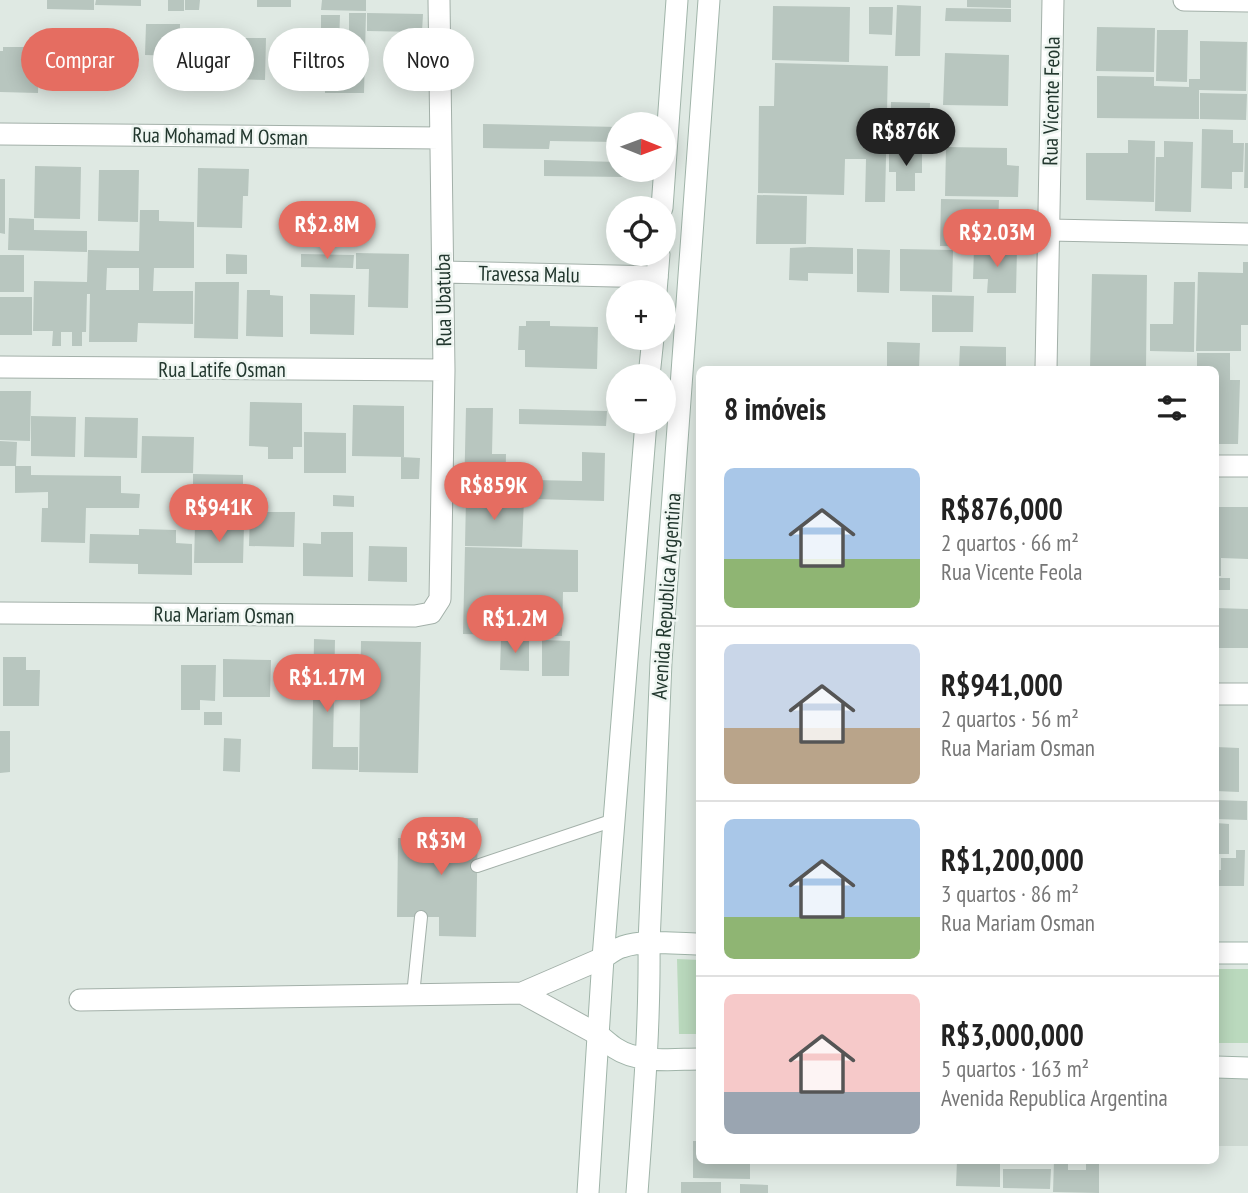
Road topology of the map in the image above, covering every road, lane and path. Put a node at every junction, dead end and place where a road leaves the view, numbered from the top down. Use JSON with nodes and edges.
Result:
{"nodes":[{"id":1,"x":439,"y":0,"type":"edge"},
{"id":2,"x":677,"y":0,"type":"edge"},
{"id":3,"x":709,"y":0,"type":"edge"},
{"id":4,"x":1054,"y":0,"type":"edge"},
{"id":5,"x":1184,"y":0,"type":"edge"},
{"id":6,"x":1248,"y":1,"type":"edge"},
{"id":7,"x":0,"y":134,"type":"edge"},
{"id":8,"x":440,"y":138,"type":"junction"},
{"id":9,"x":663,"y":196,"type":"edge"},
{"id":10,"x":1049,"y":230,"type":"junction"},
{"id":11,"x":1248,"y":234,"type":"edge"},
{"id":12,"x":443,"y":272,"type":"junction"},
{"id":13,"x":606,"y":282,"type":"edge"},
{"id":14,"x":1046,"y":366,"type":"edge"},
{"id":15,"x":0,"y":367,"type":"edge"},
{"id":16,"x":444,"y":370,"type":"junction"},
{"id":17,"x":645,"y":434,"type":"edge"},
{"id":18,"x":1219,"y":466,"type":"edge"},
{"id":19,"x":1248,"y":466,"type":"edge"},
{"id":20,"x":440,"y":599,"type":"joint"},
{"id":21,"x":0,"y":613,"type":"edge"},
{"id":22,"x":1219,"y":694,"type":"edge"},
{"id":23,"x":1248,"y":694,"type":"edge"},
{"id":24,"x":614,"y":820,"type":"junction"},
{"id":25,"x":477,"y":866,"type":"dead end"},
{"id":26,"x":421,"y":917,"type":"dead end"},
{"id":27,"x":649,"y":943,"type":"junction"},
{"id":28,"x":696,"y":944,"type":"edge"},
{"id":29,"x":1219,"y":953,"type":"edge"},
{"id":30,"x":1248,"y":953,"type":"edge"},
{"id":31,"x":603,"y":958,"type":"junction"},
{"id":32,"x":522,"y":993,"type":"junction"},
{"id":33,"x":413,"y":995,"type":"junction"},
{"id":34,"x":80,"y":1000,"type":"dead end"},
{"id":35,"x":597,"y":1034,"type":"junction"},
{"id":36,"x":646,"y":1058,"type":"junction"},
{"id":37,"x":696,"y":1059,"type":"edge"},
{"id":38,"x":1219,"y":1067,"type":"edge"},
{"id":39,"x":1248,"y":1068,"type":"edge"},
{"id":40,"x":588,"y":1193,"type":"edge"},
{"id":41,"x":636,"y":1193,"type":"edge"}],
"edges":[{"from":1,"to":8,"type":"street","name":"Rua Ubatuba"},
{"from":2,"to":9,"type":"street"},
{"from":3,"to":27,"type":"street","name":"Avenida Republica Argentina"},
{"from":4,"to":10,"type":"street","name":"Rua Vicente Feola"},
{"from":5,"to":6,"type":"street"},
{"from":7,"to":8,"type":"street","name":"Rua Mohamad M Osman"},
{"from":8,"to":12,"type":"street","name":"Rua Ubatuba"},
{"from":10,"to":11,"type":"street"},
{"from":10,"to":14,"type":"street","name":"Rua Vicente Feola"},
{"from":12,"to":13,"type":"street","name":"Travessa Malu"},
{"from":12,"to":16,"type":"street","name":"Rua Ubatuba"},
{"from":15,"to":16,"type":"street","name":"Rua Latife Osman"},
{"from":16,"to":20,"type":"street","name":"Rua Ubatuba"},
{"from":17,"to":24,"type":"street","name":"Avenida Republica Argentina"},
{"from":18,"to":19,"type":"street"},
{"from":20,"to":21,"type":"street","name":"Rua Mariam Osman"},
{"from":22,"to":23,"type":"street"},
{"from":24,"to":25,"type":"lane"},
{"from":24,"to":31,"type":"street","name":"Avenida Republica Argentina"},
{"from":26,"to":33,"type":"lane"},
{"from":27,"to":28,"type":"street"},
{"from":27,"to":31,"type":"street"},
{"from":27,"to":36,"type":"street","name":"Avenida Republica Argentina"},
{"from":29,"to":30,"type":"street"},
{"from":31,"to":32,"type":"street"},
{"from":31,"to":35,"type":"street","name":"Avenida Republica Argentina"},
{"from":32,"to":33,"type":"street"},
{"from":32,"to":35,"type":"street"},
{"from":33,"to":34,"type":"street"},
{"from":35,"to":36,"type":"street"},
{"from":35,"to":40,"type":"street","name":"Avenida Republica Argentina"},
{"from":36,"to":37,"type":"street"},
{"from":36,"to":41,"type":"street","name":"Avenida Republica Argentina"},
{"from":38,"to":39,"type":"street"}]}
